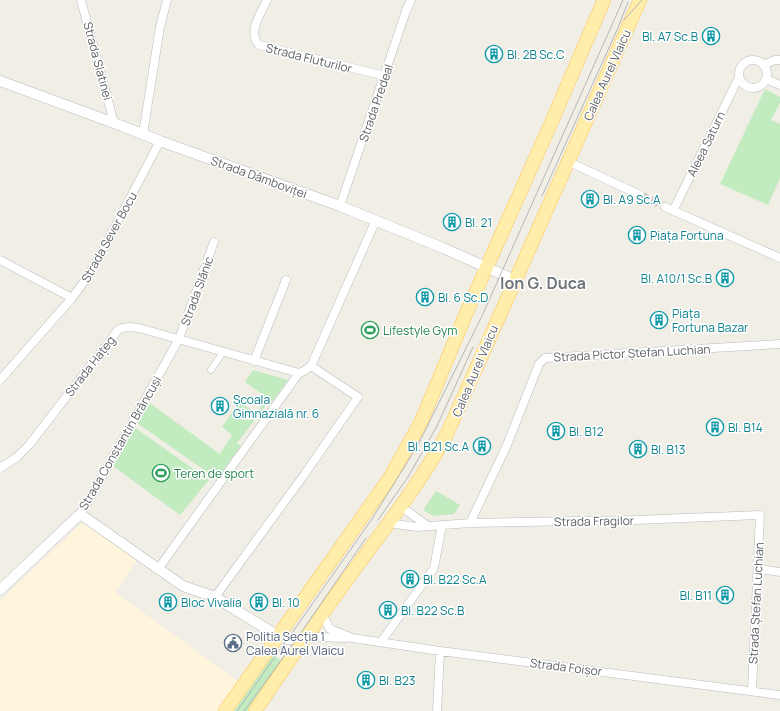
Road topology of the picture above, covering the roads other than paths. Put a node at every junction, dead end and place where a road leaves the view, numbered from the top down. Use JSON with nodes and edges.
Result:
{"nodes":[{"id":1,"x":81,"y":0,"type":"edge"},
{"id":2,"x":167,"y":0,"type":"edge"},
{"id":3,"x":267,"y":0,"type":"edge"},
{"id":4,"x":411,"y":0,"type":"edge"},
{"id":5,"x":604,"y":0,"type":"edge"},
{"id":6,"x":640,"y":0,"type":"edge"},
{"id":7,"x":780,"y":60,"type":"edge"},
{"id":8,"x":763,"y":65,"type":"junction"},
{"id":9,"x":385,"y":76,"type":"junction"},
{"id":10,"x":739,"y":77,"type":"junction"},
{"id":11,"x":766,"y":79,"type":"junction"},
{"id":12,"x":0,"y":81,"type":"edge"},
{"id":13,"x":780,"y":85,"type":"edge"},
{"id":14,"x":114,"y":123,"type":"junction"},
{"id":15,"x":143,"y":134,"type":"junction"},
{"id":16,"x":160,"y":141,"type":"junction"},
{"id":17,"x":569,"y":162,"type":"junction"},
{"id":18,"x":640,"y":195,"type":"tunnel mouth"},
{"id":19,"x":340,"y":206,"type":"junction"},
{"id":20,"x":665,"y":207,"type":"tunnel mouth"},
{"id":21,"x":673,"y":211,"type":"junction"},
{"id":22,"x":376,"y":220,"type":"junction"},
{"id":23,"x":214,"y":242,"type":"dead end"},
{"id":24,"x":780,"y":258,"type":"edge"},
{"id":25,"x":0,"y":260,"type":"edge"},
{"id":26,"x":486,"y":267,"type":"junction"},
{"id":27,"x":286,"y":280,"type":"dead end"},
{"id":28,"x":515,"y":280,"type":"junction"},
{"id":29,"x":72,"y":298,"type":"junction"},
{"id":30,"x":179,"y":340,"type":"junction"},
{"id":31,"x":780,"y":344,"type":"edge"},
{"id":32,"x":223,"y":352,"type":"junction"},
{"id":33,"x":254,"y":361,"type":"junction"},
{"id":34,"x":312,"y":366,"type":"junction"},
{"id":35,"x":211,"y":370,"type":"dead end"},
{"id":36,"x":299,"y":373,"type":"junction"},
{"id":37,"x":0,"y":380,"type":"edge"},
{"id":38,"x":0,"y":468,"type":"edge"},
{"id":39,"x":400,"y":506,"type":"junction"},
{"id":40,"x":80,"y":514,"type":"junction"},
{"id":41,"x":760,"y":516,"type":"joint"},
{"id":42,"x":388,"y":523,"type":"junction"},
{"id":43,"x":470,"y":523,"type":"junction"},
{"id":44,"x":442,"y":525,"type":"junction"},
{"id":45,"x":428,"y":526,"type":"junction"},
{"id":46,"x":158,"y":569,"type":"junction"},
{"id":47,"x":758,"y":570,"type":"junction"},
{"id":48,"x":780,"y":572,"type":"edge"},
{"id":49,"x":0,"y":590,"type":"edge"},
{"id":50,"x":215,"y":597,"type":"junction"},
{"id":51,"x":322,"y":614,"type":"junction"},
{"id":52,"x":278,"y":636,"type":"junction"},
{"id":53,"x":352,"y":638,"type":"junction"},
{"id":54,"x":304,"y":640,"type":"junction"},
{"id":55,"x":381,"y":642,"type":"junction"},
{"id":56,"x":440,"y":651,"type":"junction"},
{"id":57,"x":752,"y":690,"type":"junction"},
{"id":58,"x":780,"y":695,"type":"edge"},
{"id":59,"x":225,"y":711,"type":"edge"},
{"id":60,"x":255,"y":711,"type":"edge"},
{"id":61,"x":437,"y":711,"type":"edge"}],
"edges":[{"from":1,"to":14,"type":"street","name":"Strada Slatinei"},
{"from":2,"to":15,"type":"street"},
{"from":3,"to":9,"type":"street","name":"Strada Fluturilor"},
{"from":4,"to":9,"type":"street","name":"Strada Predeal"},
{"from":5,"to":26,"type":"main road"},
{"from":6,"to":17,"type":"main road","name":"Calea Aurel Vlaicu"},
{"from":7,"to":8,"type":"street"},
{"from":8,"to":10,"type":"street"},
{"from":8,"to":11,"type":"street"},
{"from":9,"to":19,"type":"street","name":"Strada Predeal"},
{"from":10,"to":11,"type":"street"},
{"from":10,"to":21,"type":"street","name":"Aleea Saturn"},
{"from":11,"to":13,"type":"street"},
{"from":12,"to":14,"type":"street","name":"Strada Dâmboviței"},
{"from":14,"to":15,"type":"street","name":"Strada Dâmboviței"},
{"from":15,"to":16,"type":"street","name":"Strada Dâmboviței"},
{"from":16,"to":19,"type":"street","name":"Strada Dâmboviței"},
{"from":16,"to":29,"type":"street","name":"Strada Sever Bocu"},
{"from":17,"to":18,"type":"street"},
{"from":17,"to":28,"type":"main road","name":"Calea Aurel Vlaicu"},
{"from":19,"to":22,"type":"street","name":"Strada Dâmboviței"},
{"from":20,"to":21,"type":"street"},
{"from":21,"to":24,"type":"street"},
{"from":22,"to":26,"type":"street","name":"Strada Dâmboviței"},
{"from":22,"to":34,"type":"street"},
{"from":23,"to":30,"type":"street","name":"Strada Slănic"},
{"from":25,"to":29,"type":"street"},
{"from":26,"to":28,"type":"street","name":"Strada Dâmboviței"},
{"from":26,"to":52,"type":"main road"},
{"from":27,"to":33,"type":"street"},
{"from":28,"to":39,"type":"main road","name":"Calea Aurel Vlaicu"},
{"from":29,"to":37,"type":"street","name":"Strada Sever Bocu"},
{"from":30,"to":32,"type":"street","name":"Strada Hațeg"},
{"from":30,"to":38,"type":"street","name":"Strada Hațeg"},
{"from":30,"to":40,"type":"street","name":"Strada Constantin Brâncuși"},
{"from":31,"to":43,"type":"street","name":"Strada Pictor Ștefan Luchian"},
{"from":32,"to":33,"type":"street","name":"Strada Hațeg"},
{"from":32,"to":35,"type":"street"},
{"from":33,"to":36,"type":"street","name":"Strada Hațeg"},
{"from":34,"to":36,"type":"street"},
{"from":34,"to":50,"type":"street"},
{"from":36,"to":46,"type":"street"},
{"from":39,"to":42,"type":"main road","name":"Calea Aurel Vlaicu"},
{"from":39,"to":45,"type":"street"},
{"from":40,"to":46,"type":"street"},
{"from":40,"to":49,"type":"street","name":"Strada Constantin Brâncuși"},
{"from":41,"to":43,"type":"street","name":"Strada Fragilor"},
{"from":41,"to":47,"type":"street","name":"Strada Ștefan Luchian"},
{"from":42,"to":45,"type":"street","name":"Strada Fragilor"},
{"from":42,"to":51,"type":"main road","name":"Calea Aurel Vlaicu"},
{"from":43,"to":44,"type":"street","name":"Strada Fragilor"},
{"from":44,"to":45,"type":"street","name":"Strada Fragilor"},
{"from":44,"to":55,"type":"street"},
{"from":46,"to":50,"type":"street"},
{"from":47,"to":48,"type":"street"},
{"from":47,"to":57,"type":"street","name":"Strada Ștefan Luchian"},
{"from":50,"to":52,"type":"street"},
{"from":51,"to":53,"type":"street","name":"Strada Foișor"},
{"from":51,"to":54,"type":"main road","name":"Calea Aurel Vlaicu"},
{"from":52,"to":54,"type":"street"},
{"from":52,"to":59,"type":"main road"},
{"from":53,"to":54,"type":"street","name":"Strada Foișor"},
{"from":53,"to":55,"type":"street","name":"Strada Foișor"},
{"from":54,"to":60,"type":"main road","name":"Calea Aurel Vlaicu"},
{"from":55,"to":56,"type":"street","name":"Strada Foișor"},
{"from":56,"to":57,"type":"street","name":"Strada Foișor"},
{"from":56,"to":61,"type":"street"},
{"from":57,"to":58,"type":"street","name":"Strada Foișor"}]}
